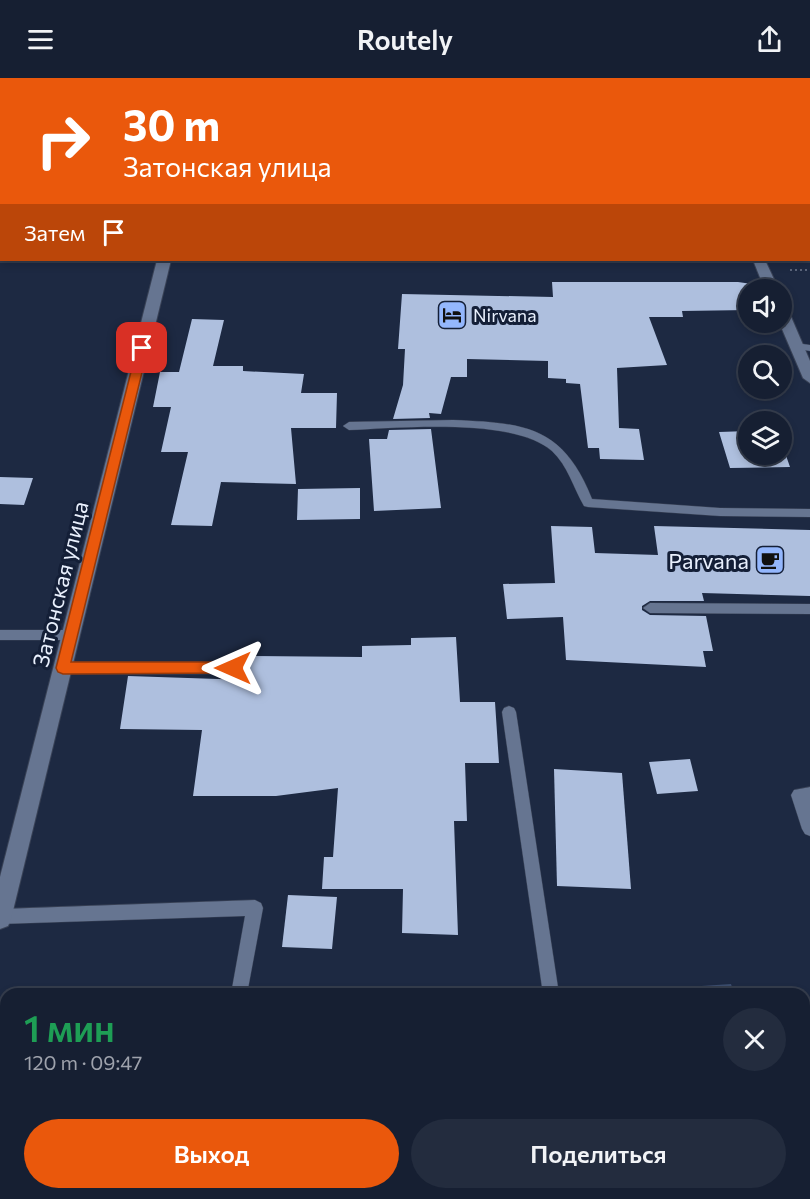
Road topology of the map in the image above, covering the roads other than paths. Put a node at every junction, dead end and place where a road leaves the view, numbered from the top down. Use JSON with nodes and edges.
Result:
{"nodes":[{"id":1,"x":164,"y":261,"type":"edge"},
{"id":2,"x":759,"y":261,"type":"edge"},
{"id":3,"x":767,"y":279,"type":"edge"},
{"id":4,"x":792,"y":329,"type":"edge"},
{"id":5,"x":803,"y":347,"type":"edge"},
{"id":6,"x":810,"y":378,"type":"edge"},
{"id":7,"x":349,"y":426,"type":"dead end"},
{"id":8,"x":810,"y":513,"type":"edge"},
{"id":9,"x":650,"y":608,"type":"dead end"},
{"id":10,"x":810,"y":609,"type":"edge"},
{"id":11,"x":0,"y":635,"type":"edge"},
{"id":12,"x":70,"y":635,"type":"junction"},
{"id":13,"x":63,"y":668,"type":"junction"},
{"id":14,"x":233,"y":668,"type":"dead end"},
{"id":15,"x":509,"y":712,"type":"dead end"},
{"id":16,"x":810,"y":794,"type":"edge"},
{"id":17,"x":810,"y":829,"type":"edge"},
{"id":18,"x":0,"y":918,"type":"edge"},
{"id":19,"x":240,"y":988,"type":"edge"},
{"id":20,"x":550,"y":988,"type":"edge"}],
"edges":[{"from":1,"to":12,"type":"street","name":"Затонская улица"},
{"from":2,"to":3,"type":"street"},
{"from":4,"to":5,"type":"street"},
{"from":5,"to":6,"type":"street"},
{"from":7,"to":8,"type":"lane"},
{"from":9,"to":10,"type":"lane"},
{"from":11,"to":12,"type":"lane"},
{"from":12,"to":13,"type":"street","name":"Затонская улица"},
{"from":13,"to":14,"type":"lane"},
{"from":13,"to":18,"type":"street","name":"Затонская улица"},
{"from":15,"to":20,"type":"lane"},
{"from":16,"to":17,"type":"lane"},
{"from":18,"to":19,"type":"lane"}]}
